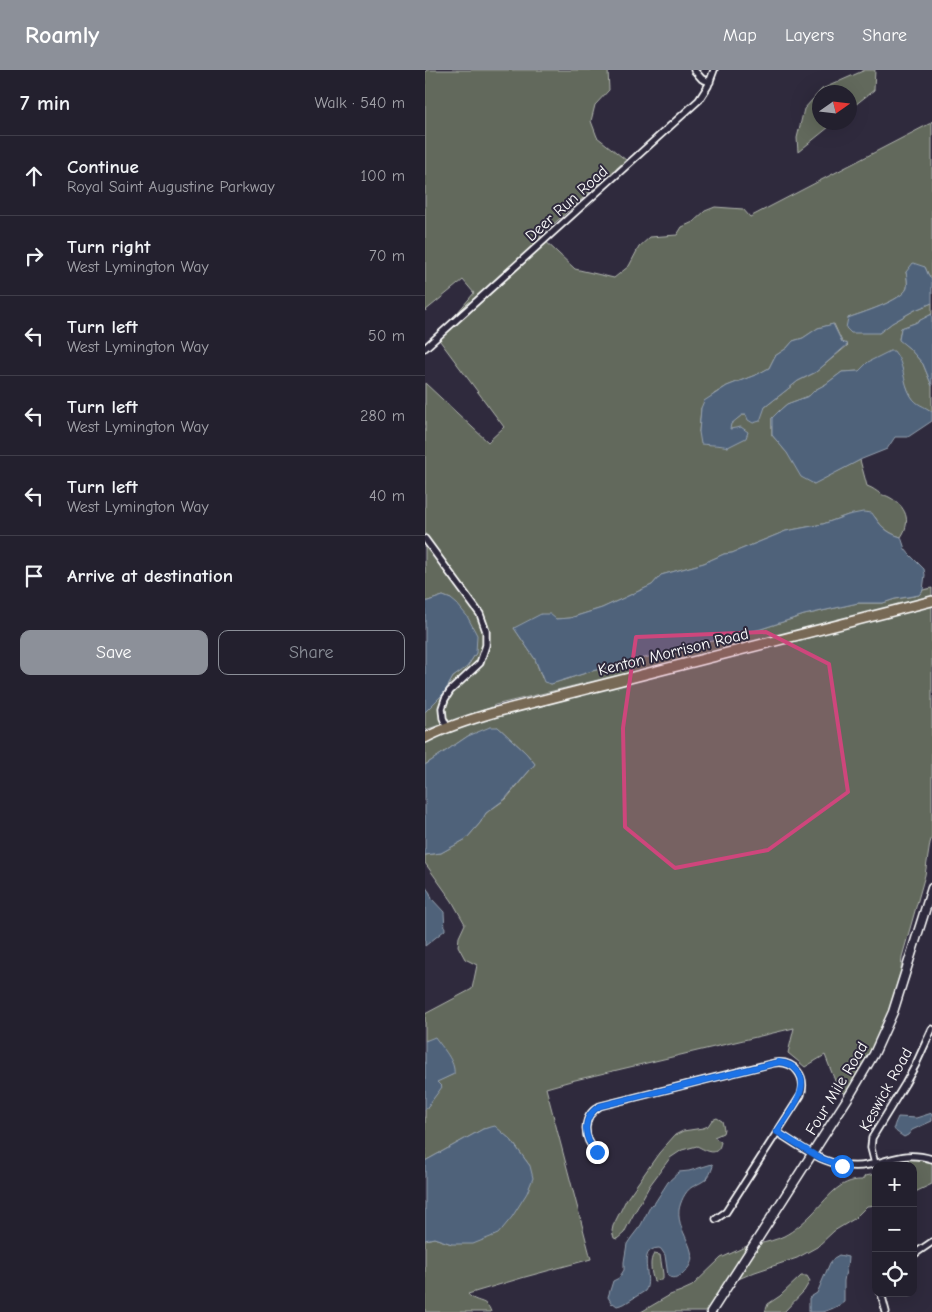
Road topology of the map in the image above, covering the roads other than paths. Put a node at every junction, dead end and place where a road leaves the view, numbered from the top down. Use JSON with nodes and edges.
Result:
{"nodes":[{"id":1,"x":694,"y":70,"type":"edge"},
{"id":2,"x":714,"y":70,"type":"edge"},
{"id":3,"x":710,"y":82,"type":"junction"},
{"id":4,"x":425,"y":348,"type":"edge"},
{"id":5,"x":425,"y":539,"type":"edge"},
{"id":6,"x":932,"y":601,"type":"edge"},
{"id":7,"x":447,"y":727,"type":"junction"},
{"id":8,"x":425,"y":738,"type":"edge"},
{"id":9,"x":932,"y":888,"type":"edge"},
{"id":10,"x":932,"y":1029,"type":"edge"},
{"id":11,"x":777,"y":1132,"type":"junction"},
{"id":12,"x":597,"y":1152,"type":"dead end"},
{"id":13,"x":812,"y":1154,"type":"junction"},
{"id":14,"x":932,"y":1159,"type":"edge"},
{"id":15,"x":874,"y":1162,"type":"edge"},
{"id":16,"x":882,"y":1162,"type":"edge"},
{"id":17,"x":872,"y":1164,"type":"edge"},
{"id":18,"x":716,"y":1219,"type":"dead end"},
{"id":19,"x":932,"y":1242,"type":"edge"},
{"id":20,"x":917,"y":1252,"type":"edge"},
{"id":21,"x":882,"y":1297,"type":"edge"},
{"id":22,"x":711,"y":1312,"type":"edge"},
{"id":23,"x":886,"y":1312,"type":"edge"}],
"edges":[{"from":1,"to":3,"type":"street"},
{"from":2,"to":3,"type":"street","name":"Deer Run Road"},
{"from":3,"to":4,"type":"street","name":"Deer Run Road"},
{"from":5,"to":7,"type":"street"},
{"from":6,"to":7,"type":"main road","name":"Kenton Morrison Road"},
{"from":7,"to":8,"type":"main road","name":"Kenton Morrison Road"},
{"from":9,"to":13,"type":"main road","name":"Four Mile Road"},
{"from":10,"to":15,"type":"street","name":"Keswick Road"},
{"from":11,"to":12,"type":"street"},
{"from":11,"to":13,"type":"street"},
{"from":11,"to":18,"type":"street"},
{"from":13,"to":17,"type":"street"},
{"from":13,"to":22,"type":"main road","name":"Four Mile Road"},
{"from":14,"to":16,"type":"street"},
{"from":19,"to":20,"type":"street"},
{"from":21,"to":23,"type":"street"}]}
